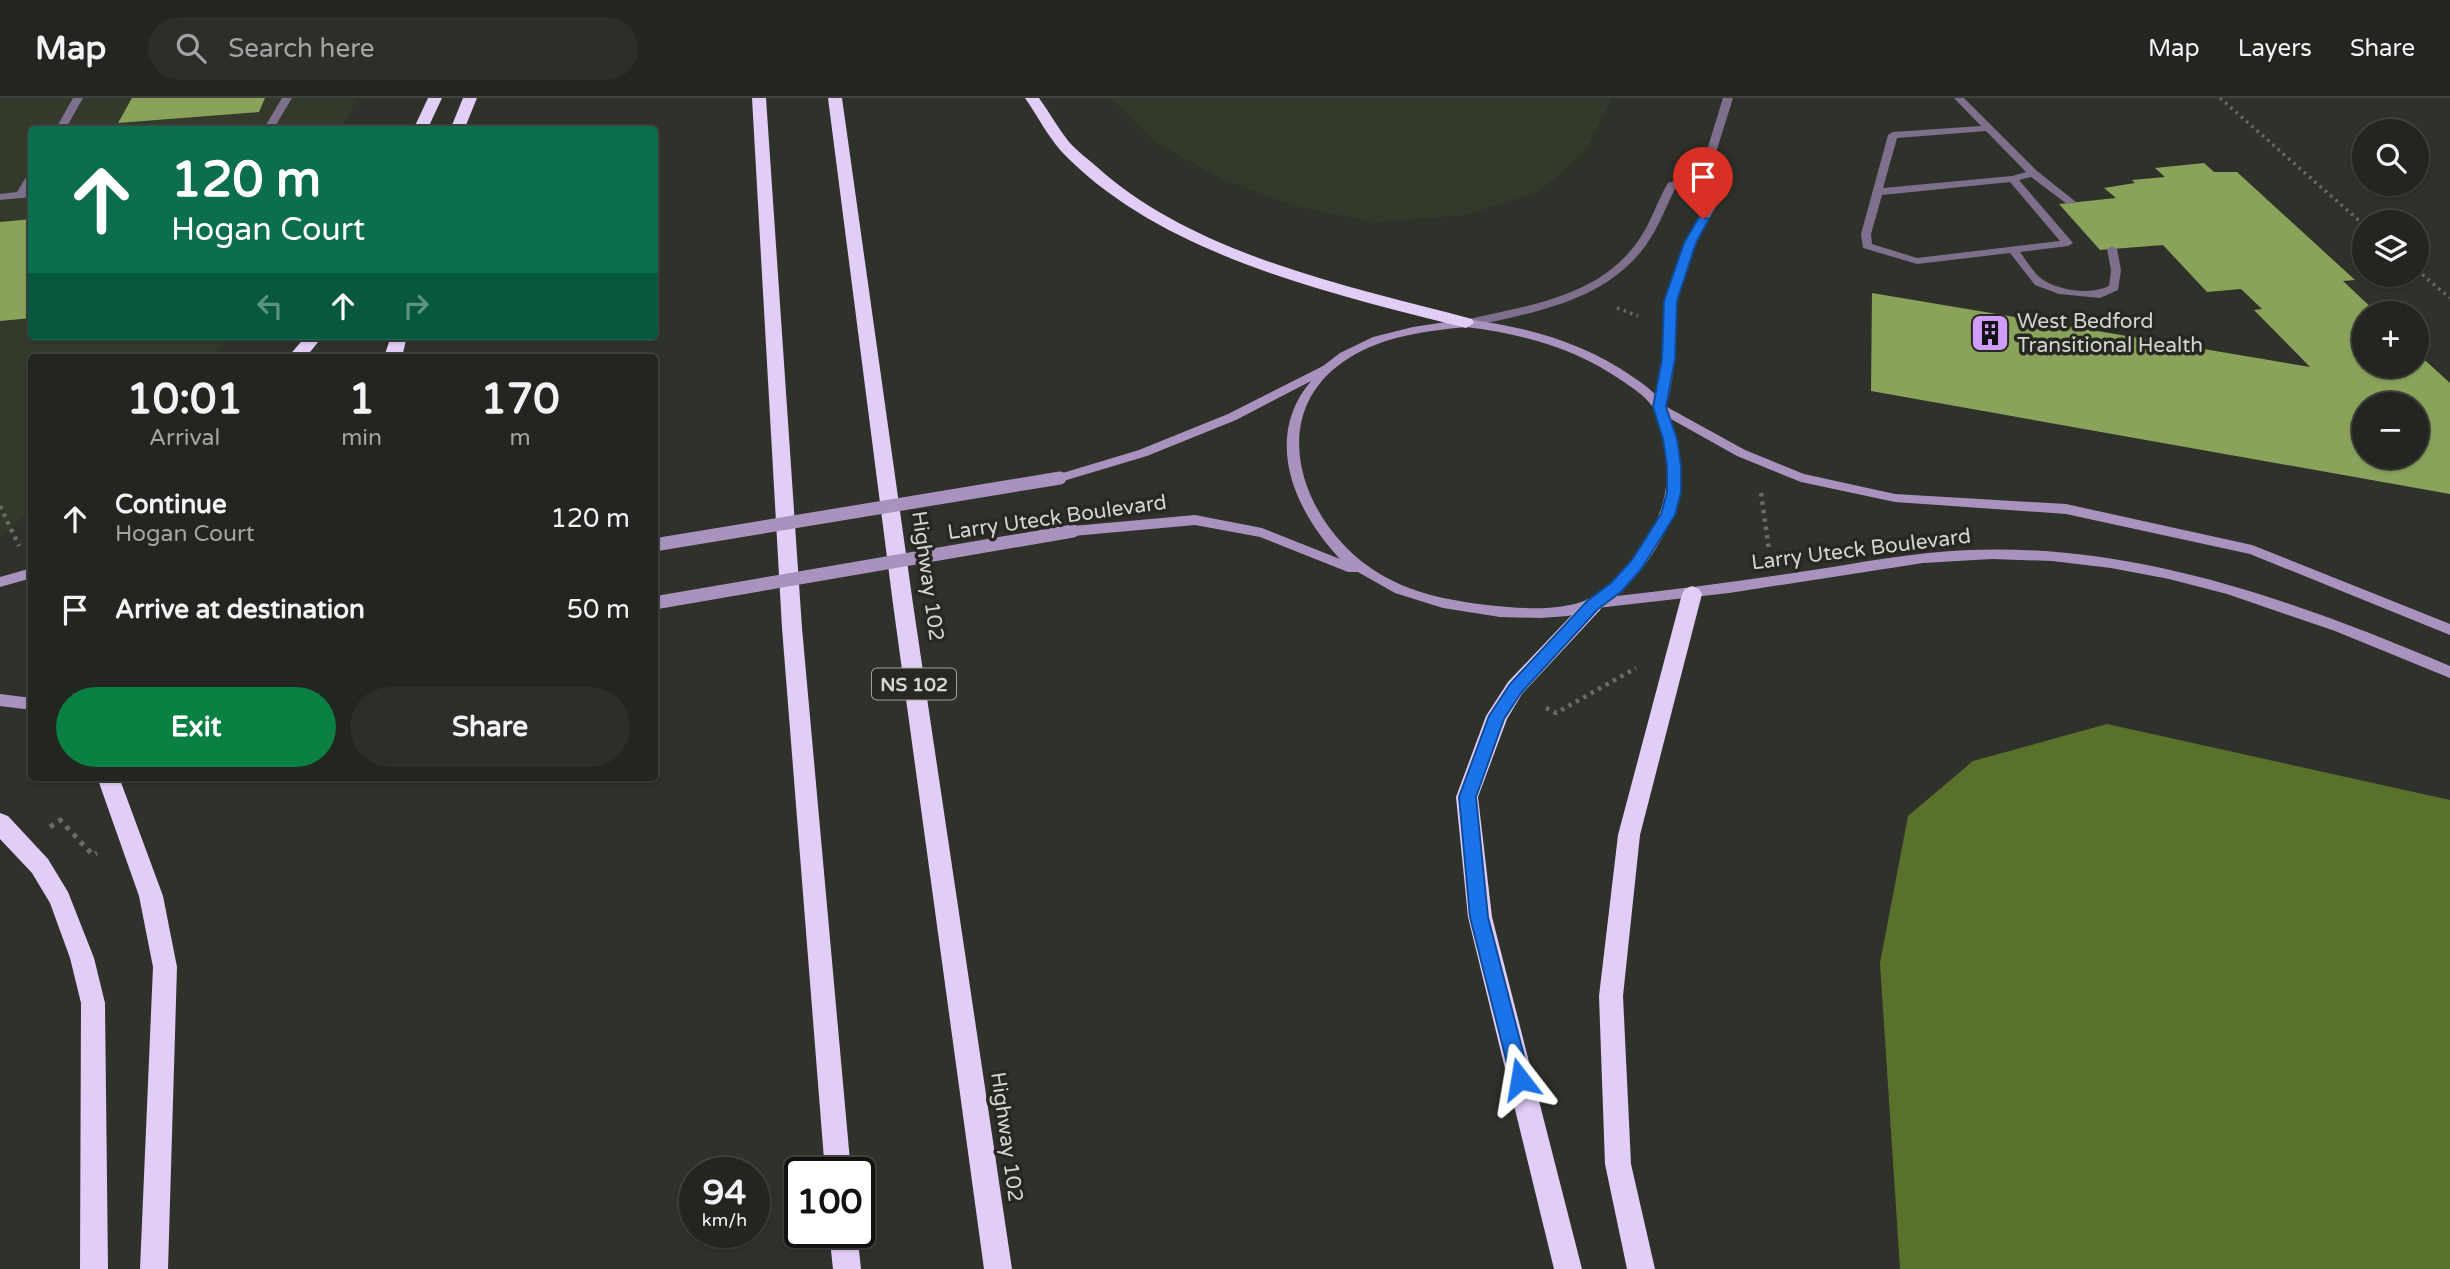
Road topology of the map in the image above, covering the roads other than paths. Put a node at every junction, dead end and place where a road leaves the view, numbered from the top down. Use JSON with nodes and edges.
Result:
{"nodes":[{"id":1,"x":78,"y":98,"type":"edge"},
{"id":2,"x":287,"y":98,"type":"edge"},
{"id":3,"x":435,"y":98,"type":"edge"},
{"id":4,"x":470,"y":98,"type":"edge"},
{"id":5,"x":759,"y":98,"type":"edge"},
{"id":6,"x":835,"y":98,"type":"edge"},
{"id":7,"x":1032,"y":98,"type":"edge"},
{"id":8,"x":1728,"y":98,"type":"edge"},
{"id":9,"x":1959,"y":98,"type":"edge"},
{"id":10,"x":62,"y":126,"type":"edge"},
{"id":11,"x":270,"y":126,"type":"edge"},
{"id":12,"x":422,"y":126,"type":"edge"},
{"id":13,"x":459,"y":126,"type":"edge"},
{"id":14,"x":1989,"y":128,"type":"junction"},
{"id":15,"x":2033,"y":173,"type":"junction"},
{"id":16,"x":1704,"y":175,"type":"junction"},
{"id":17,"x":2013,"y":178,"type":"junction"},
{"id":18,"x":1878,"y":192,"type":"junction"},
{"id":19,"x":26,"y":194,"type":"edge"},
{"id":20,"x":0,"y":197,"type":"edge"},
{"id":21,"x":2071,"y":202,"type":"dead end"},
{"id":22,"x":2112,"y":249,"type":"dead end"},
{"id":23,"x":2014,"y":251,"type":"junction"},
{"id":24,"x":1468,"y":323,"type":"junction"},
{"id":25,"x":312,"y":340,"type":"edge"},
{"id":26,"x":300,"y":354,"type":"edge"},
{"id":27,"x":1330,"y":366,"type":"junction"},
{"id":28,"x":1660,"y":408,"type":"junction"},
{"id":29,"x":658,"y":544,"type":"edge"},
{"id":30,"x":28,"y":574,"type":"edge"},
{"id":31,"x":1375,"y":578,"type":"junction"},
{"id":32,"x":0,"y":582,"type":"edge"},
{"id":33,"x":1692,"y":594,"type":"junction"},
{"id":34,"x":658,"y":602,"type":"edge"},
{"id":35,"x":1594,"y":604,"type":"junction"},
{"id":36,"x":2450,"y":630,"type":"edge"},
{"id":37,"x":2450,"y":672,"type":"edge"},
{"id":38,"x":0,"y":700,"type":"edge"},
{"id":39,"x":28,"y":704,"type":"edge"},
{"id":40,"x":109,"y":781,"type":"edge"},
{"id":41,"x":0,"y":823,"type":"edge"},
{"id":42,"x":837,"y":1157,"type":"edge"},
{"id":43,"x":844,"y":1248,"type":"edge"},
{"id":44,"x":94,"y":1269,"type":"edge"},
{"id":45,"x":154,"y":1269,"type":"edge"},
{"id":46,"x":846,"y":1269,"type":"edge"},
{"id":47,"x":998,"y":1269,"type":"edge"},
{"id":48,"x":1567,"y":1269,"type":"edge"},
{"id":49,"x":1641,"y":1269,"type":"edge"}],
"edges":[{"from":1,"to":10,"type":"street"},
{"from":2,"to":11,"type":"street"},
{"from":3,"to":12,"type":"highway"},
{"from":4,"to":13,"type":"highway"},
{"from":5,"to":42,"type":"highway"},
{"from":6,"to":47,"type":"highway","name":"Highway 102","number":"NS 102"},
{"from":7,"to":24,"type":"highway"},
{"from":8,"to":16,"type":"street"},
{"from":9,"to":14,"type":"street"},
{"from":14,"to":15,"type":"street"},
{"from":14,"to":18,"type":"street"},
{"from":15,"to":17,"type":"street"},
{"from":15,"to":21,"type":"street"},
{"from":16,"to":24,"type":"street"},
{"from":16,"to":28,"type":"street"},
{"from":17,"to":18,"type":"street"},
{"from":17,"to":23,"type":"street"},
{"from":18,"to":23,"type":"street"},
{"from":19,"to":20,"type":"street"},
{"from":22,"to":23,"type":"street"},
{"from":24,"to":27,"type":"main road","name":"Larry Uteck Boulevard"},
{"from":24,"to":28,"type":"main road","name":"Larry Uteck Boulevard"},
{"from":25,"to":26,"type":"highway"},
{"from":27,"to":29,"type":"main road","name":"Larry Uteck Boulevard","bridge":true},
{"from":27,"to":31,"type":"main road"},
{"from":28,"to":35,"type":"main road"},
{"from":28,"to":36,"type":"main road","name":"Larry Uteck Boulevard"},
{"from":30,"to":32,"type":"main road"},
{"from":31,"to":34,"type":"main road","name":"Larry Uteck Boulevard","bridge":true},
{"from":31,"to":35,"type":"main road","name":"Larry Uteck Boulevard"},
{"from":33,"to":35,"type":"main road","name":"Larry Uteck Boulevard"},
{"from":33,"to":37,"type":"main road","name":"Larry Uteck Boulevard"},
{"from":33,"to":49,"type":"highway"},
{"from":35,"to":48,"type":"highway"},
{"from":38,"to":39,"type":"main road"},
{"from":40,"to":45,"type":"highway"},
{"from":41,"to":44,"type":"highway"},
{"from":43,"to":46,"type":"highway"}]}
